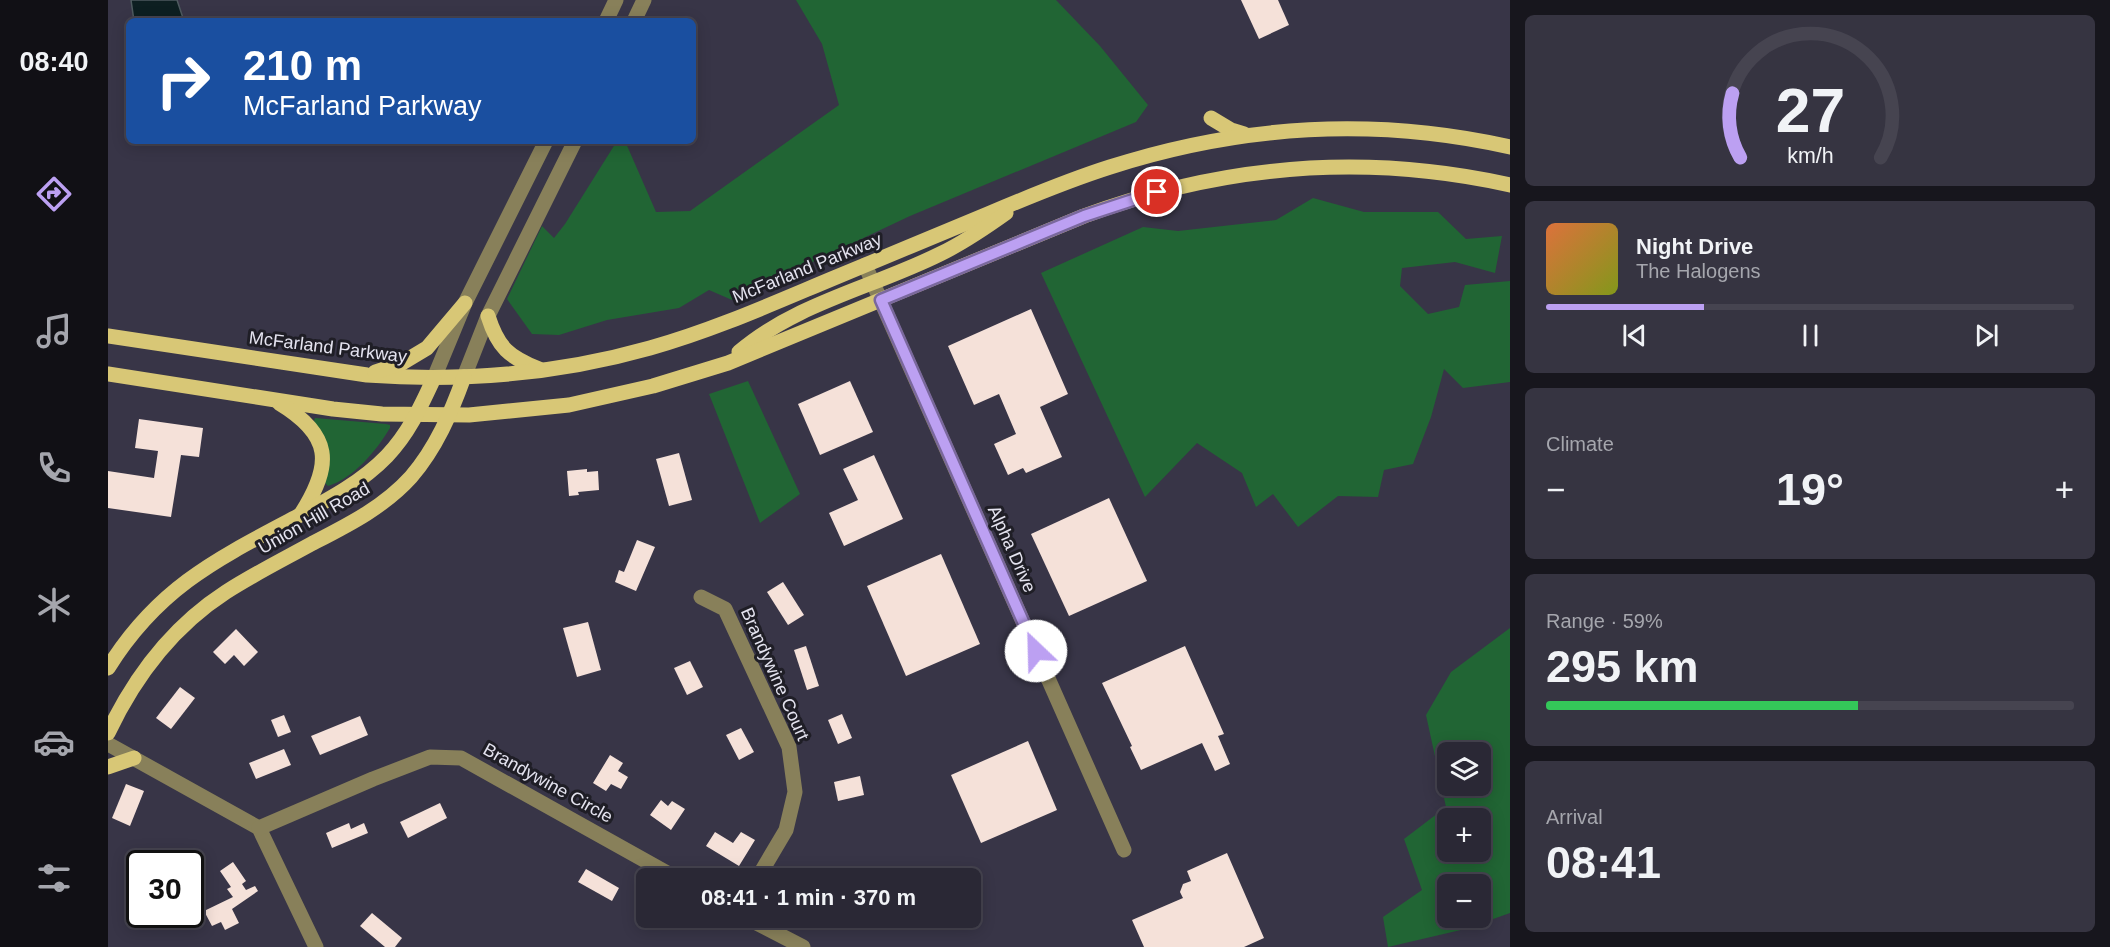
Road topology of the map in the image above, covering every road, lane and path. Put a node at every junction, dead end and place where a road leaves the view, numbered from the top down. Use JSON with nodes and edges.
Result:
{"nodes":[{"id":1,"x":616,"y":0,"type":"edge"},
{"id":2,"x":644,"y":0,"type":"edge"},
{"id":3,"x":607,"y":18,"type":"edge"},
{"id":4,"x":635,"y":18,"type":"edge"},
{"id":5,"x":1211,"y":118,"type":"dead end"},
{"id":6,"x":1247,"y":135,"type":"junction"},
{"id":7,"x":544,"y":144,"type":"edge"},
{"id":8,"x":573,"y":144,"type":"edge"},
{"id":9,"x":1510,"y":147,"type":"edge"},
{"id":10,"x":1510,"y":185,"type":"edge"},
{"id":11,"x":1024,"y":199,"type":"junction"},
{"id":12,"x":865,"y":265,"type":"junction"},
{"id":13,"x":873,"y":283,"type":"junction"},
{"id":14,"x":881,"y":300,"type":"junction"},
{"id":15,"x":465,"y":303,"type":"junction"},
{"id":16,"x":488,"y":316,"type":"junction"},
{"id":17,"x":108,"y":336,"type":"edge"},
{"id":18,"x":728,"y":363,"type":"junction"},
{"id":19,"x":542,"y":370,"type":"junction"},
{"id":20,"x":108,"y":374,"type":"edge"},
{"id":21,"x":367,"y":375,"type":"junction"},
{"id":22,"x":464,"y":377,"type":"junction"},
{"id":23,"x":434,"y":378,"type":"junction"},
{"id":24,"x":274,"y":400,"type":"junction"},
{"id":25,"x":417,"y":415,"type":"junction"},
{"id":26,"x":449,"y":416,"type":"junction"},
{"id":27,"x":300,"y":515,"type":"junction"},
{"id":28,"x":702,"y":597,"type":"dead end"},
{"id":29,"x":108,"y":668,"type":"edge"},
{"id":30,"x":108,"y":734,"type":"edge"},
{"id":31,"x":108,"y":744,"type":"edge"},
{"id":32,"x":134,"y":758,"type":"junction"},
{"id":33,"x":108,"y":766,"type":"edge"},
{"id":34,"x":259,"y":828,"type":"junction"},
{"id":35,"x":1124,"y":850,"type":"dead end"},
{"id":36,"x":658,"y":868,"type":"edge"},
{"id":37,"x":764,"y":868,"type":"edge"},
{"id":38,"x":766,"y":928,"type":"edge"},
{"id":39,"x":316,"y":947,"type":"edge"},
{"id":40,"x":803,"y":947,"type":"edge"}],
"edges":[{"from":1,"to":3,"type":"street"},
{"from":2,"to":4,"type":"street"},
{"from":5,"to":6,"type":"main road"},
{"from":6,"to":9,"type":"main road","name":"McFarland Parkway"},
{"from":6,"to":11,"type":"main road","name":"McFarland Parkway"},
{"from":7,"to":15,"type":"street","name":"Union Hill Road"},
{"from":8,"to":16,"type":"street","name":"Union Hill Road"},
{"from":10,"to":14,"type":"main road"},
{"from":11,"to":12,"type":"main road","name":"McFarland Parkway"},
{"from":11,"to":13,"type":"main road"},
{"from":12,"to":13,"type":"street","name":"Alpha Drive"},
{"from":12,"to":19,"type":"main road","name":"McFarland Parkway"},
{"from":13,"to":14,"type":"street","name":"Alpha Drive"},
{"from":13,"to":18,"type":"main road"},
{"from":14,"to":18,"type":"main road"},
{"from":14,"to":35,"type":"street","name":"Alpha Drive"},
{"from":15,"to":21,"type":"main road"},
{"from":15,"to":23,"type":"street","name":"Union Hill Road"},
{"from":16,"to":19,"type":"main road"},
{"from":16,"to":22,"type":"street","name":"Union Hill Road"},
{"from":17,"to":21,"type":"main road","name":"McFarland Parkway"},
{"from":18,"to":26,"type":"main road"},
{"from":19,"to":22,"type":"main road","name":"McFarland Parkway"},
{"from":20,"to":24,"type":"main road"},
{"from":21,"to":23,"type":"main road","name":"McFarland Parkway"},
{"from":22,"to":23,"type":"main road","name":"McFarland Parkway"},
{"from":22,"to":26,"type":"main road","name":"Union Hill Road"},
{"from":23,"to":25,"type":"main road","name":"Union Hill Road"},
{"from":24,"to":25,"type":"main road"},
{"from":24,"to":27,"type":"main road"},
{"from":25,"to":26,"type":"main road"},
{"from":25,"to":27,"type":"main road","name":"Union Hill Road"},
{"from":26,"to":30,"type":"main road","name":"Union Hill Road"},
{"from":27,"to":29,"type":"main road","name":"Union Hill Road"},
{"from":28,"to":37,"type":"street","name":"Brandywine Court"},
{"from":31,"to":32,"type":"street"},
{"from":32,"to":33,"type":"main road"},
{"from":32,"to":34,"type":"street"},
{"from":34,"to":36,"type":"street","name":"Brandywine Circle"},
{"from":34,"to":39,"type":"street"},
{"from":38,"to":40,"type":"street"}]}
